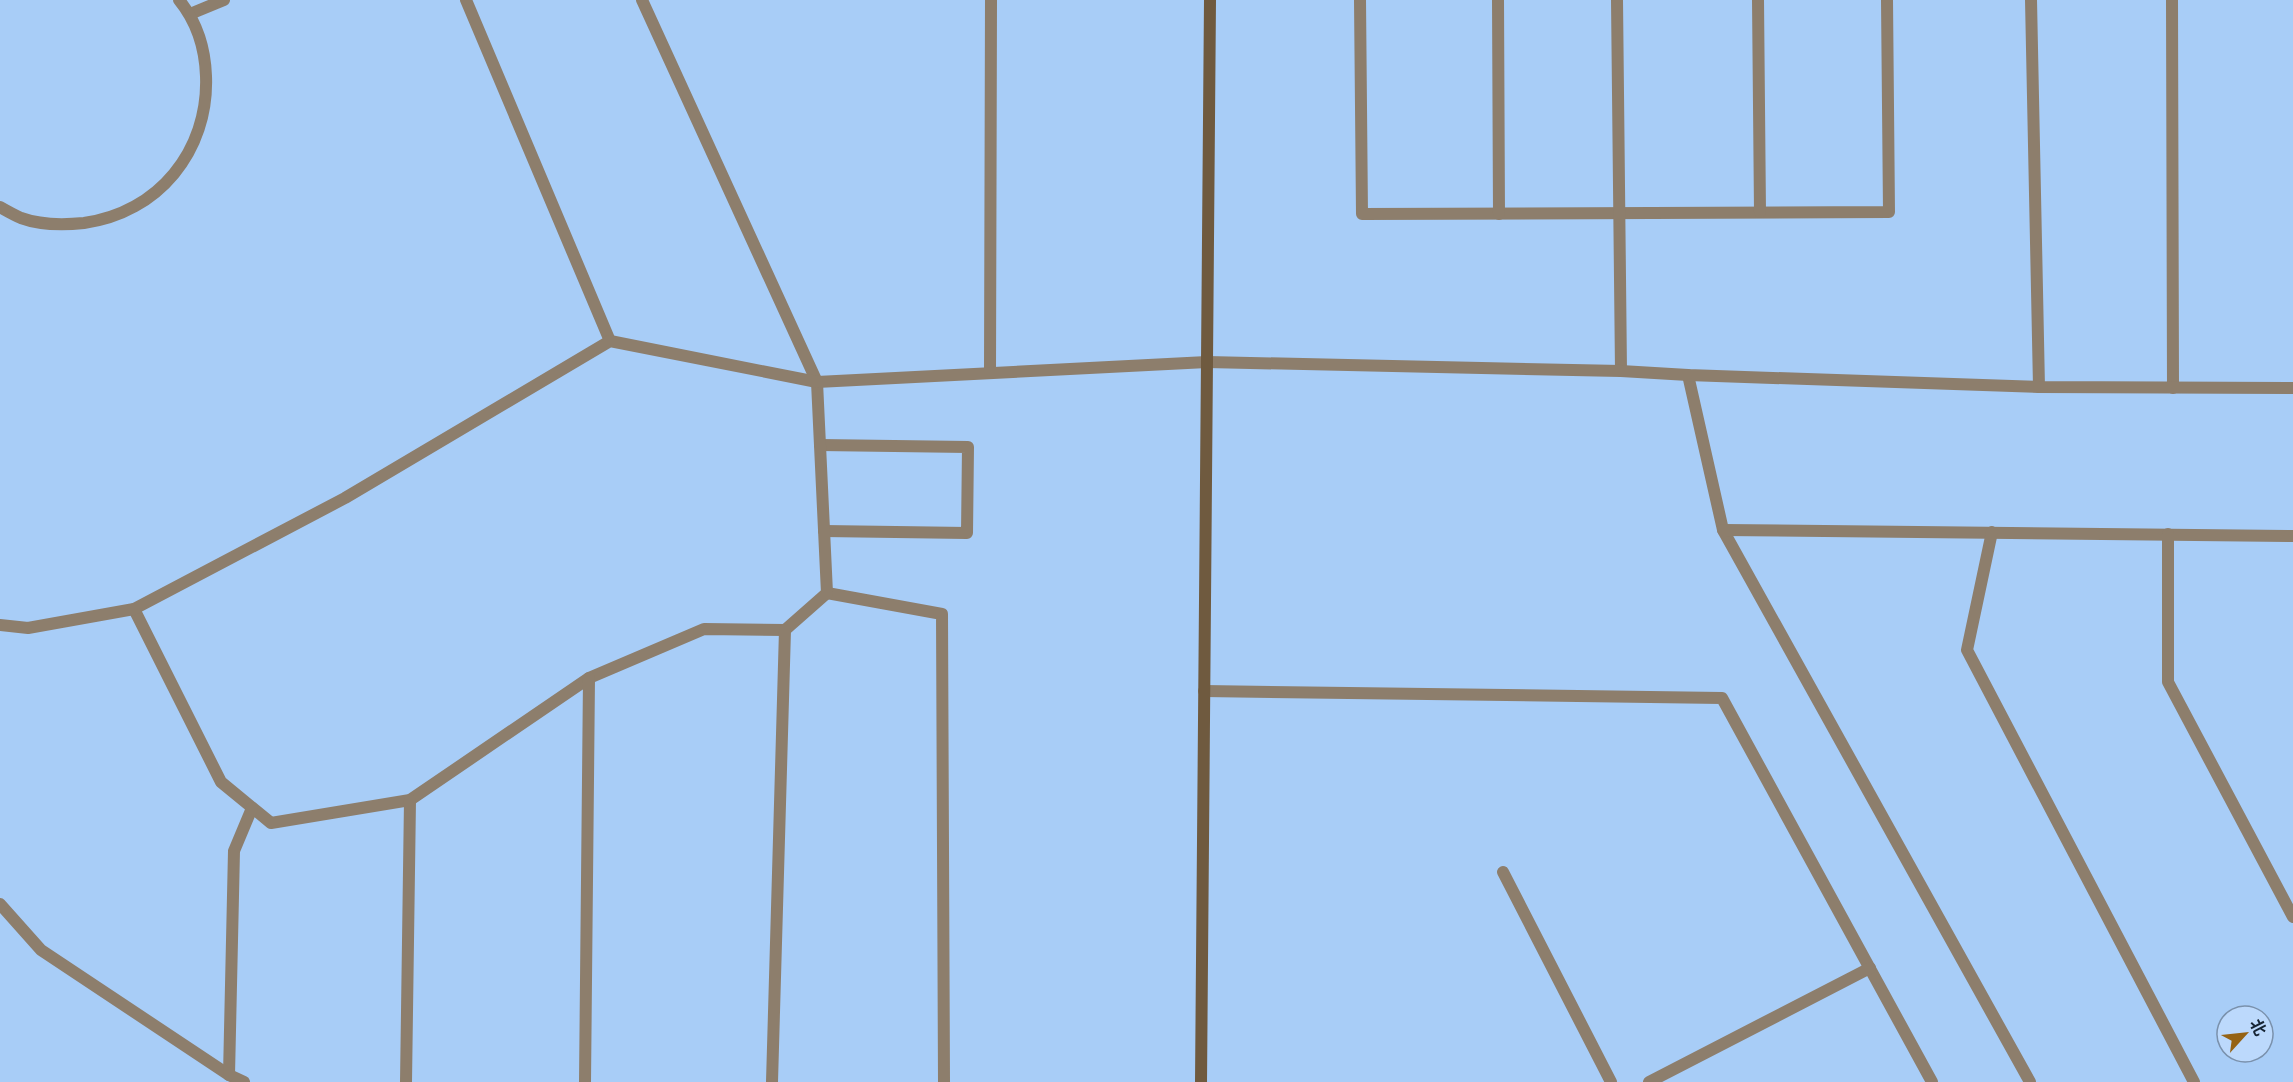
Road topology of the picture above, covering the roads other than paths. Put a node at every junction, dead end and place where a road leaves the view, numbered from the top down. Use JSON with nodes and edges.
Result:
{"nodes":[{"id":1,"x":179,"y":0,"type":"edge"},
{"id":2,"x":224,"y":0,"type":"edge"},
{"id":3,"x":466,"y":0,"type":"edge"},
{"id":4,"x":642,"y":0,"type":"edge"},
{"id":5,"x":991,"y":0,"type":"edge"},
{"id":6,"x":1210,"y":0,"type":"edge"},
{"id":7,"x":1360,"y":0,"type":"edge"},
{"id":8,"x":1498,"y":0,"type":"edge"},
{"id":9,"x":1617,"y":0,"type":"edge"},
{"id":10,"x":1758,"y":0,"type":"edge"},
{"id":11,"x":1887,"y":0,"type":"edge"},
{"id":12,"x":2031,"y":0,"type":"edge"},
{"id":13,"x":2172,"y":0,"type":"edge"},
{"id":14,"x":190,"y":14,"type":"junction"},
{"id":15,"x":0,"y":207,"type":"edge"},
{"id":16,"x":1760,"y":212,"type":"junction"},
{"id":17,"x":1619,"y":213,"type":"junction"},
{"id":18,"x":1499,"y":214,"type":"junction"},
{"id":19,"x":610,"y":341,"type":"junction"},
{"id":20,"x":1207,"y":362,"type":"junction"},
{"id":21,"x":1621,"y":370,"type":"junction"},
{"id":22,"x":990,"y":373,"type":"junction"},
{"id":23,"x":1688,"y":375,"type":"junction"},
{"id":24,"x":817,"y":382,"type":"junction"},
{"id":25,"x":2039,"y":387,"type":"junction"},
{"id":26,"x":2173,"y":388,"type":"junction"},
{"id":27,"x":2293,"y":388,"type":"edge"},
{"id":28,"x":820,"y":445,"type":"junction"},
{"id":29,"x":1723,"y":530,"type":"junction"},
{"id":30,"x":824,"y":531,"type":"junction"},
{"id":31,"x":1992,"y":532,"type":"junction"},
{"id":32,"x":2168,"y":534,"type":"junction"},
{"id":33,"x":2293,"y":536,"type":"edge"},
{"id":34,"x":827,"y":593,"type":"junction"},
{"id":35,"x":134,"y":609,"type":"junction"},
{"id":36,"x":0,"y":625,"type":"edge"},
{"id":37,"x":785,"y":630,"type":"junction"},
{"id":38,"x":589,"y":678,"type":"junction"},
{"id":39,"x":1204,"y":691,"type":"junction"},
{"id":40,"x":410,"y":800,"type":"junction"},
{"id":41,"x":252,"y":808,"type":"junction"},
{"id":42,"x":1503,"y":873,"type":"dead end"},
{"id":43,"x":0,"y":904,"type":"edge"},
{"id":44,"x":2293,"y":917,"type":"edge"},
{"id":45,"x":1870,"y":968,"type":"junction"},
{"id":46,"x":229,"y":1075,"type":"junction"},
{"id":47,"x":244,"y":1082,"type":"edge"},
{"id":48,"x":406,"y":1082,"type":"edge"},
{"id":49,"x":585,"y":1082,"type":"edge"},
{"id":50,"x":772,"y":1082,"type":"edge"},
{"id":51,"x":944,"y":1082,"type":"edge"},
{"id":52,"x":1200,"y":1082,"type":"edge"},
{"id":53,"x":1611,"y":1082,"type":"edge"},
{"id":54,"x":1649,"y":1082,"type":"edge"},
{"id":55,"x":1932,"y":1082,"type":"edge"},
{"id":56,"x":2030,"y":1082,"type":"edge"},
{"id":57,"x":2194,"y":1082,"type":"edge"}],
"edges":[{"from":1,"to":14,"type":"street"},
{"from":2,"to":14,"type":"street"},
{"from":3,"to":19,"type":"street"},
{"from":4,"to":24,"type":"street"},
{"from":5,"to":22,"type":"street"},
{"from":6,"to":20,"type":"main road"},
{"from":7,"to":18,"type":"street"},
{"from":8,"to":18,"type":"street"},
{"from":9,"to":17,"type":"street"},
{"from":10,"to":16,"type":"street"},
{"from":11,"to":16,"type":"street"},
{"from":12,"to":25,"type":"street"},
{"from":13,"to":26,"type":"street"},
{"from":14,"to":15,"type":"street"},
{"from":16,"to":17,"type":"street"},
{"from":17,"to":18,"type":"street"},
{"from":17,"to":21,"type":"street"},
{"from":19,"to":24,"type":"street"},
{"from":19,"to":35,"type":"street"},
{"from":20,"to":21,"type":"street"},
{"from":20,"to":22,"type":"street"},
{"from":20,"to":39,"type":"main road"},
{"from":21,"to":23,"type":"street"},
{"from":22,"to":24,"type":"street"},
{"from":23,"to":25,"type":"street"},
{"from":23,"to":29,"type":"street"},
{"from":24,"to":28,"type":"street"},
{"from":25,"to":26,"type":"street"},
{"from":26,"to":27,"type":"street"},
{"from":28,"to":30,"type":"street"},
{"from":28,"to":30,"type":"street"},
{"from":29,"to":31,"type":"street"},
{"from":29,"to":56,"type":"street"},
{"from":30,"to":34,"type":"street"},
{"from":31,"to":32,"type":"street"},
{"from":31,"to":57,"type":"street"},
{"from":32,"to":33,"type":"street"},
{"from":32,"to":44,"type":"street"},
{"from":34,"to":37,"type":"street"},
{"from":34,"to":51,"type":"street"},
{"from":35,"to":36,"type":"street"},
{"from":35,"to":41,"type":"street"},
{"from":37,"to":38,"type":"street"},
{"from":37,"to":50,"type":"street"},
{"from":38,"to":40,"type":"street"},
{"from":38,"to":49,"type":"street"},
{"from":39,"to":45,"type":"street"},
{"from":39,"to":52,"type":"main road"},
{"from":40,"to":41,"type":"street"},
{"from":40,"to":48,"type":"street"},
{"from":41,"to":46,"type":"street"},
{"from":42,"to":53,"type":"street"},
{"from":43,"to":46,"type":"street"},
{"from":45,"to":54,"type":"street"},
{"from":45,"to":55,"type":"street"},
{"from":46,"to":47,"type":"street"}]}
